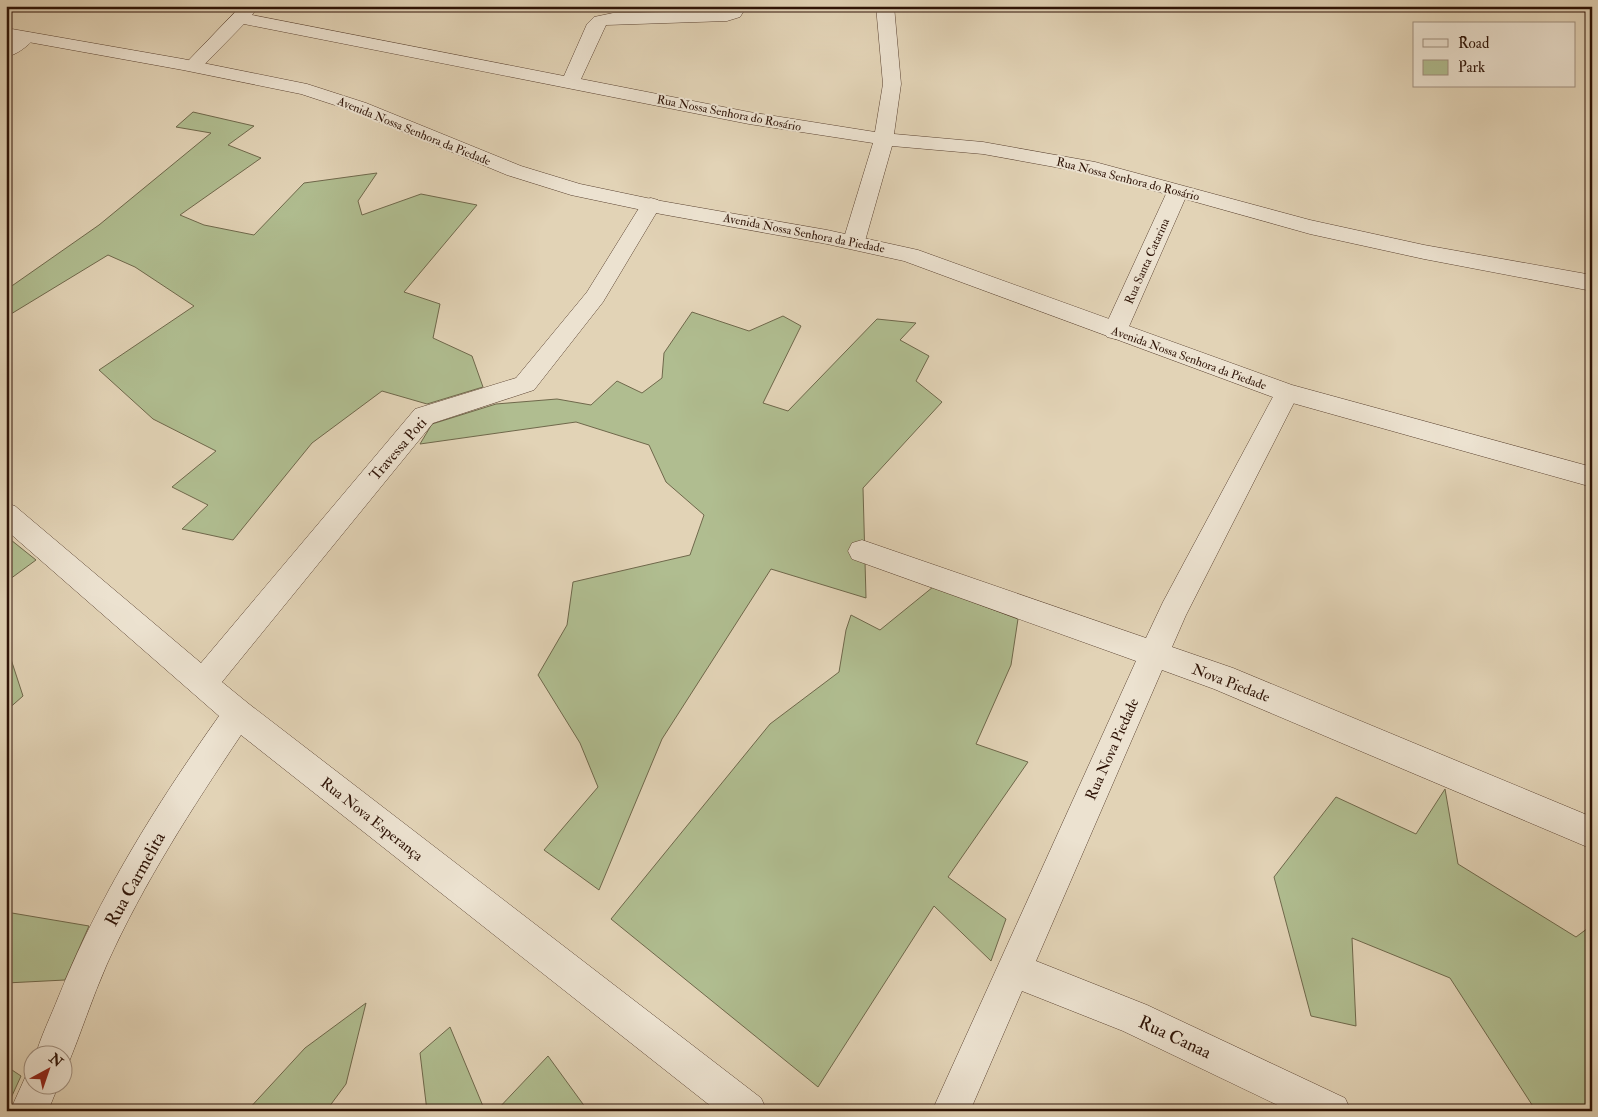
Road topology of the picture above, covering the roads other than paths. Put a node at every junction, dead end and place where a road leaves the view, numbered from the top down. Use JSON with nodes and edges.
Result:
{"nodes":[{"id":1,"x":885,"y":6,"type":"edge"},
{"id":2,"x":733,"y":11,"type":"edge"},
{"id":3,"x":246,"y":12,"type":"edge"},
{"id":4,"x":16,"y":35,"type":"edge"},
{"id":5,"x":6,"y":52,"type":"edge"},
{"id":6,"x":194,"y":66,"type":"junction"},
{"id":7,"x":571,"y":82,"type":"junction"},
{"id":8,"x":884,"y":139,"type":"junction"},
{"id":9,"x":1178,"y":191,"type":"junction"},
{"id":10,"x":651,"y":205,"type":"junction"},
{"id":11,"x":854,"y":240,"type":"junction"},
{"id":12,"x":1592,"y":283,"type":"edge"},
{"id":13,"x":1115,"y":331,"type":"junction"},
{"id":14,"x":1287,"y":394,"type":"junction"},
{"id":15,"x":1592,"y":477,"type":"edge"},
{"id":16,"x":6,"y":514,"type":"edge"},
{"id":17,"x":862,"y":552,"type":"dead end"},
{"id":18,"x":1153,"y":654,"type":"junction"},
{"id":19,"x":202,"y":684,"type":"junction"},
{"id":20,"x":238,"y":714,"type":"junction"},
{"id":21,"x":1592,"y":833,"type":"edge"},
{"id":22,"x":1015,"y":970,"type":"junction"},
{"id":23,"x":58,"y":1044,"type":"edge"},
{"id":24,"x":36,"y":1094,"type":"edge"},
{"id":25,"x":29,"y":1111,"type":"edge"},
{"id":26,"x":748,"y":1111,"type":"edge"},
{"id":27,"x":951,"y":1111,"type":"edge"},
{"id":28,"x":1332,"y":1111,"type":"edge"}],
"edges":[{"from":1,"to":8,"type":"street"},
{"from":2,"to":7,"type":"street"},
{"from":3,"to":6,"type":"street"},
{"from":3,"to":7,"type":"street","name":"Rua Nossa Senhora do Rosário"},
{"from":4,"to":5,"type":"street"},
{"from":4,"to":6,"type":"street","name":"Avenida Nossa Senhora da Piedade"},
{"from":6,"to":10,"type":"street","name":"Avenida Nossa Senhora da Piedade"},
{"from":7,"to":8,"type":"street","name":"Rua Nossa Senhora do Rosário"},
{"from":8,"to":9,"type":"street","name":"Rua Nossa Senhora do Rosário"},
{"from":8,"to":11,"type":"street"},
{"from":9,"to":12,"type":"street","name":"Rua Nossa Senhora do Rosário"},
{"from":9,"to":13,"type":"street","name":"Rua Santa Catarina"},
{"from":10,"to":11,"type":"street","name":"Avenida Nossa Senhora da Piedade"},
{"from":10,"to":19,"type":"street","name":"Travessa Poti"},
{"from":11,"to":13,"type":"street","name":"Avenida Nossa Senhora da Piedade"},
{"from":13,"to":14,"type":"street","name":"Avenida Nossa Senhora da Piedade"},
{"from":14,"to":15,"type":"street","name":"Avenida Nossa Senhora da Piedade"},
{"from":14,"to":18,"type":"street","name":"Rua Nova Piedade"},
{"from":16,"to":19,"type":"street","name":"Rua Nova Esperança"},
{"from":17,"to":18,"type":"street","name":"Nova Piedade"},
{"from":18,"to":21,"type":"street","name":"Nova Piedade"},
{"from":18,"to":22,"type":"street","name":"Rua Nova Piedade"},
{"from":19,"to":20,"type":"street","name":"Rua Nova Esperança"},
{"from":20,"to":23,"type":"street","name":"Rua Carmelita"},
{"from":20,"to":26,"type":"street","name":"Rua Nova Esperança"},
{"from":22,"to":27,"type":"street","name":"Rua Nova Piedade"},
{"from":22,"to":28,"type":"street","name":"Rua Canaa"},
{"from":24,"to":25,"type":"street"}]}
